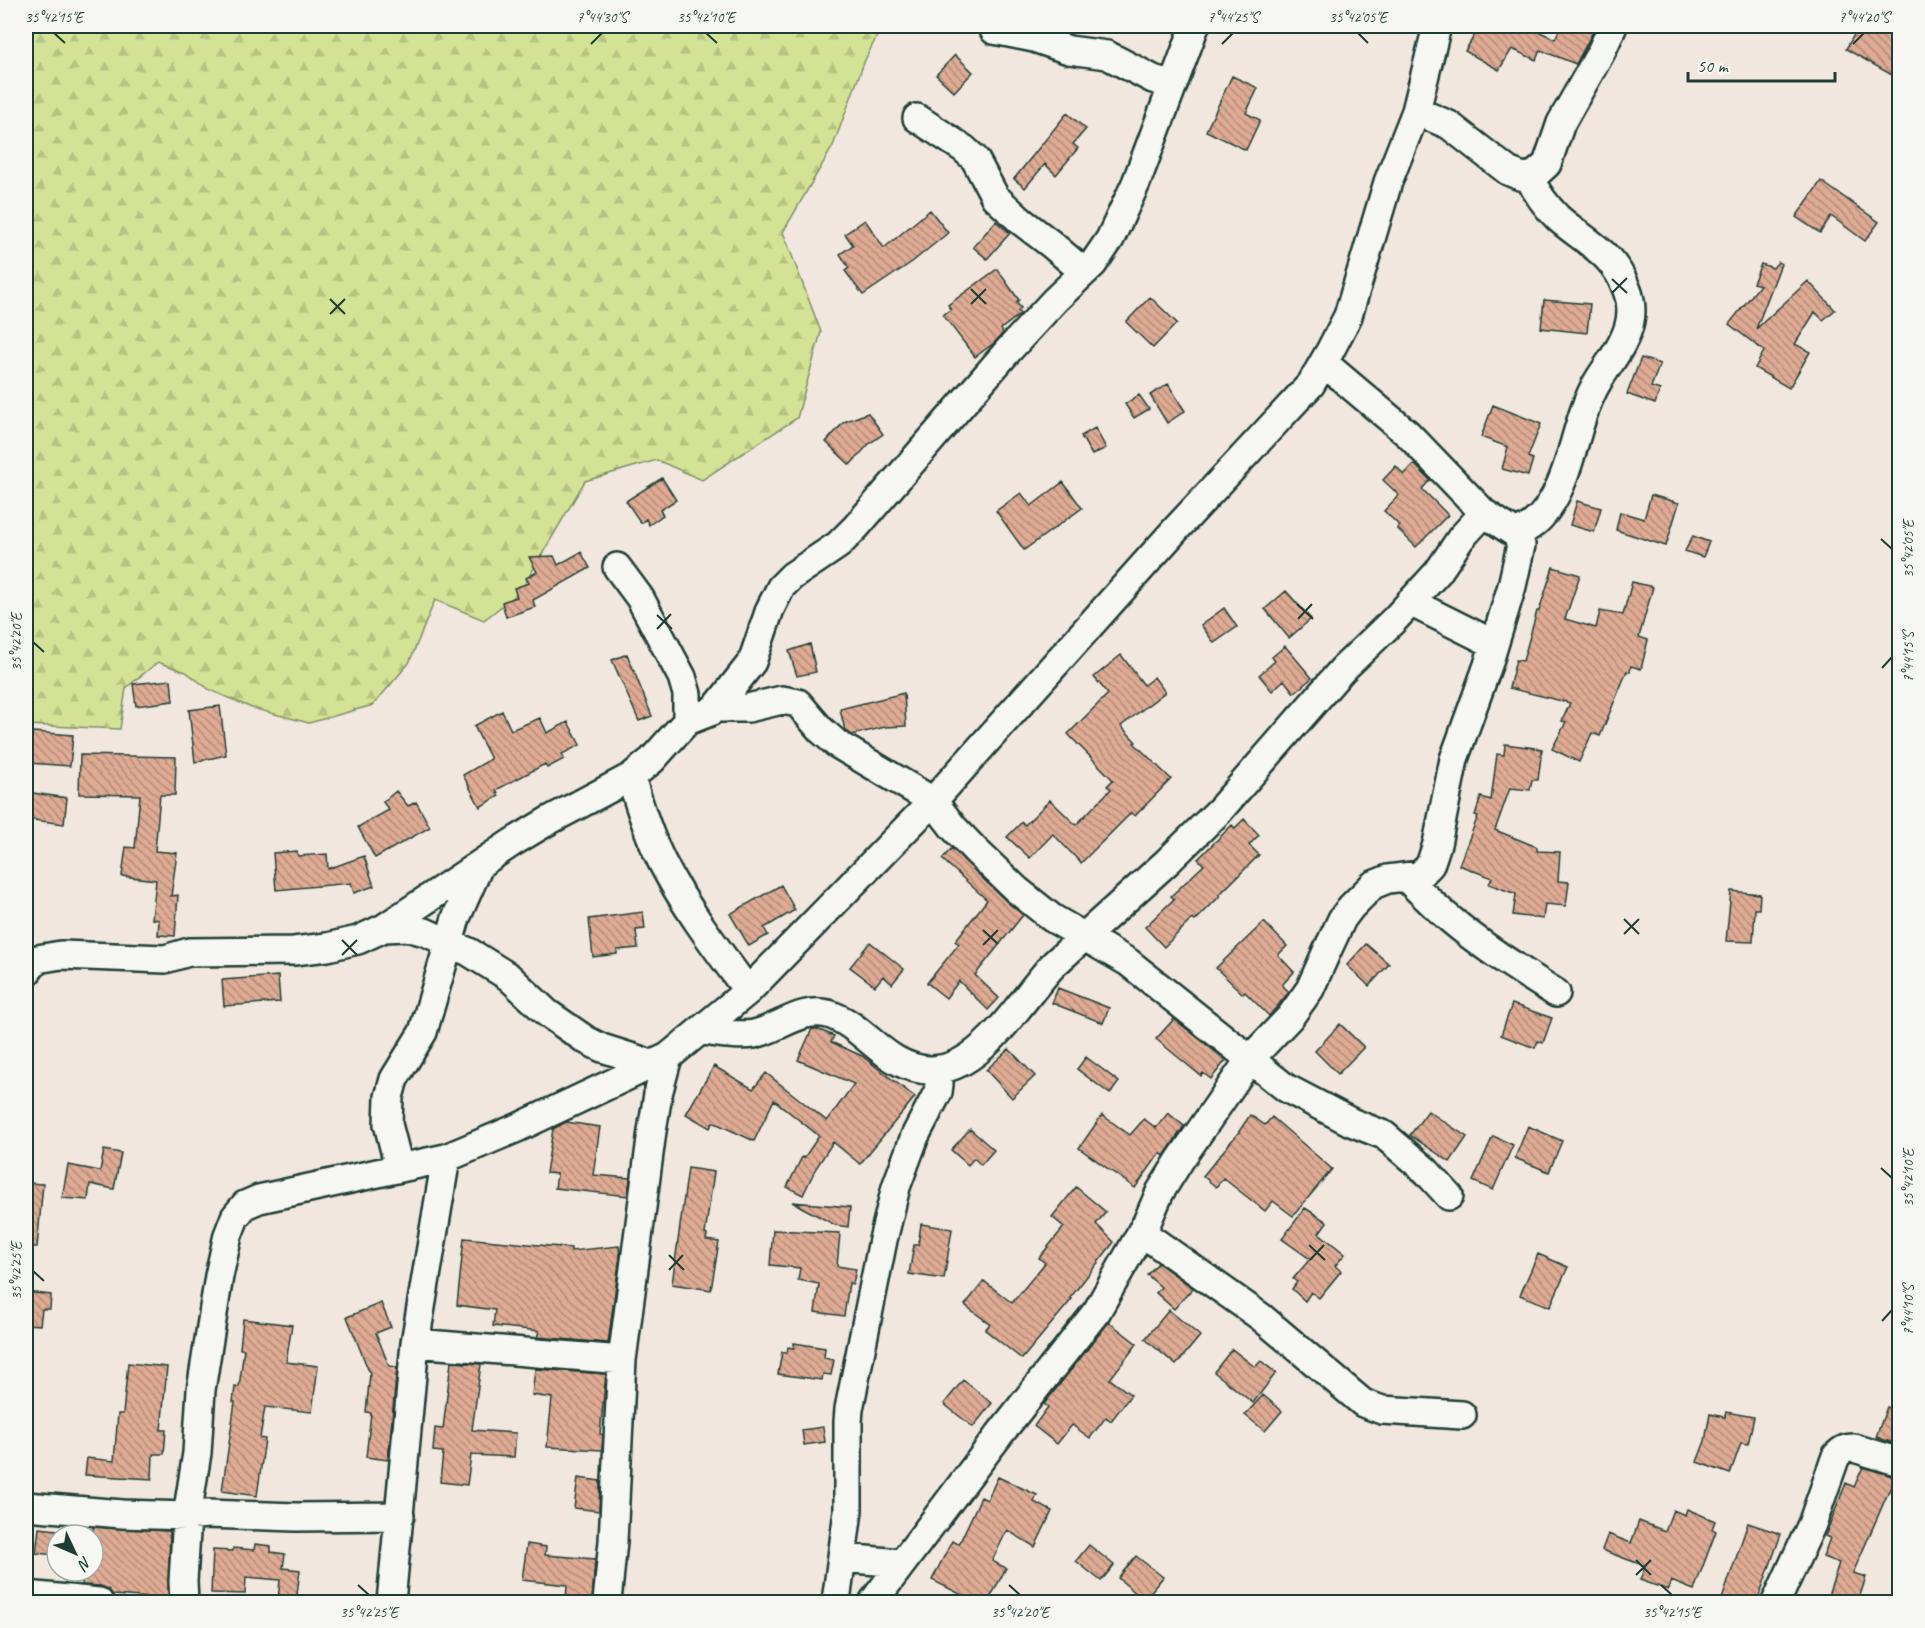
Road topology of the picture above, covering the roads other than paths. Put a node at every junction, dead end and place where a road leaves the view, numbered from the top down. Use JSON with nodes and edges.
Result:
{"nodes":[{"id":1,"x":1195,"y":26,"type":"edge"},
{"id":2,"x":1437,"y":26,"type":"edge"},
{"id":3,"x":1613,"y":26,"type":"edge"},
{"id":4,"x":993,"y":30,"type":"dead end"},
{"id":5,"x":1173,"y":85,"type":"junction"},
{"id":6,"x":1416,"y":111,"type":"junction"},
{"id":7,"x":917,"y":118,"type":"dead end"},
{"id":8,"x":1529,"y":177,"type":"junction"},
{"id":9,"x":1084,"y":272,"type":"junction"},
{"id":10,"x":1324,"y":363,"type":"junction"},
{"id":11,"x":1484,"y":513,"type":"junction"},
{"id":12,"x":1516,"y":534,"type":"junction"},
{"id":13,"x":617,"y":567,"type":"dead end"},
{"id":14,"x":1410,"y":602,"type":"junction"},
{"id":15,"x":1494,"y":644,"type":"junction"},
{"id":16,"x":714,"y":708,"type":"junction"},
{"id":17,"x":687,"y":721,"type":"junction"},
{"id":18,"x":631,"y":777,"type":"junction"},
{"id":19,"x":933,"y":801,"type":"junction"},
{"id":20,"x":479,"y":866,"type":"junction"},
{"id":21,"x":1406,"y":878,"type":"junction"},
{"id":22,"x":384,"y":928,"type":"junction"},
{"id":23,"x":1083,"y":938,"type":"junction"},
{"id":24,"x":449,"y":942,"type":"junction"},
{"id":25,"x":26,"y":974,"type":"edge"},
{"id":26,"x":747,"y":991,"type":"junction"},
{"id":27,"x":1556,"y":993,"type":"dead end"},
{"id":28,"x":700,"y":1031,"type":"junction"},
{"id":29,"x":1250,"y":1059,"type":"junction"},
{"id":30,"x":659,"y":1061,"type":"junction"},
{"id":31,"x":938,"y":1071,"type":"junction"},
{"id":32,"x":446,"y":1158,"type":"junction"},
{"id":33,"x":399,"y":1167,"type":"junction"},
{"id":34,"x":1449,"y":1196,"type":"dead end"},
{"id":35,"x":1141,"y":1232,"type":"junction"},
{"id":36,"x":415,"y":1343,"type":"junction"},
{"id":37,"x":622,"y":1360,"type":"junction"},
{"id":38,"x":1462,"y":1415,"type":"dead end"},
{"id":39,"x":1899,"y":1462,"type":"edge"},
{"id":40,"x":26,"y":1506,"type":"edge"},
{"id":41,"x":187,"y":1516,"type":"junction"},
{"id":42,"x":400,"y":1516,"type":"junction"},
{"id":43,"x":842,"y":1558,"type":"junction"},
{"id":44,"x":901,"y":1563,"type":"junction"},
{"id":45,"x":26,"y":1594,"type":"edge"},
{"id":46,"x":99,"y":1602,"type":"edge"},
{"id":47,"x":184,"y":1602,"type":"edge"},
{"id":48,"x":391,"y":1602,"type":"edge"},
{"id":49,"x":607,"y":1602,"type":"edge"},
{"id":50,"x":836,"y":1602,"type":"edge"},
{"id":51,"x":873,"y":1602,"type":"edge"},
{"id":52,"x":1776,"y":1602,"type":"edge"}],
"edges":[{"from":1,"to":5,"type":"street"},
{"from":2,"to":6,"type":"street"},
{"from":3,"to":8,"type":"street"},
{"from":4,"to":5,"type":"street"},
{"from":5,"to":9,"type":"street"},
{"from":6,"to":8,"type":"street"},
{"from":6,"to":10,"type":"street"},
{"from":7,"to":9,"type":"street"},
{"from":8,"to":12,"type":"street"},
{"from":9,"to":16,"type":"street"},
{"from":10,"to":11,"type":"street"},
{"from":10,"to":19,"type":"street"},
{"from":11,"to":12,"type":"street"},
{"from":11,"to":14,"type":"street"},
{"from":12,"to":15,"type":"street"},
{"from":13,"to":17,"type":"street"},
{"from":14,"to":15,"type":"street"},
{"from":14,"to":23,"type":"street"},
{"from":15,"to":21,"type":"street"},
{"from":16,"to":17,"type":"street"},
{"from":16,"to":19,"type":"street"},
{"from":17,"to":18,"type":"street"},
{"from":18,"to":20,"type":"street"},
{"from":18,"to":26,"type":"street"},
{"from":19,"to":23,"type":"street"},
{"from":19,"to":26,"type":"street"},
{"from":20,"to":22,"type":"street"},
{"from":20,"to":24,"type":"street"},
{"from":21,"to":27,"type":"street"},
{"from":21,"to":29,"type":"street"},
{"from":22,"to":24,"type":"street"},
{"from":22,"to":25,"type":"street"},
{"from":23,"to":29,"type":"street"},
{"from":23,"to":31,"type":"street"},
{"from":24,"to":30,"type":"street"},
{"from":24,"to":33,"type":"street"},
{"from":26,"to":28,"type":"street"},
{"from":28,"to":30,"type":"street"},
{"from":28,"to":31,"type":"street"},
{"from":29,"to":34,"type":"street"},
{"from":29,"to":35,"type":"street"},
{"from":30,"to":32,"type":"street"},
{"from":30,"to":37,"type":"street"},
{"from":31,"to":43,"type":"street"},
{"from":32,"to":33,"type":"street"},
{"from":32,"to":36,"type":"street"},
{"from":33,"to":41,"type":"street"},
{"from":35,"to":38,"type":"street"},
{"from":35,"to":44,"type":"street"},
{"from":36,"to":37,"type":"street"},
{"from":36,"to":42,"type":"street"},
{"from":37,"to":49,"type":"street"},
{"from":39,"to":52,"type":"street"},
{"from":40,"to":41,"type":"street"},
{"from":41,"to":42,"type":"street"},
{"from":41,"to":47,"type":"street"},
{"from":42,"to":48,"type":"street"},
{"from":43,"to":44,"type":"street"},
{"from":43,"to":50,"type":"street"},
{"from":44,"to":51,"type":"street"},
{"from":45,"to":46,"type":"street"}]}
